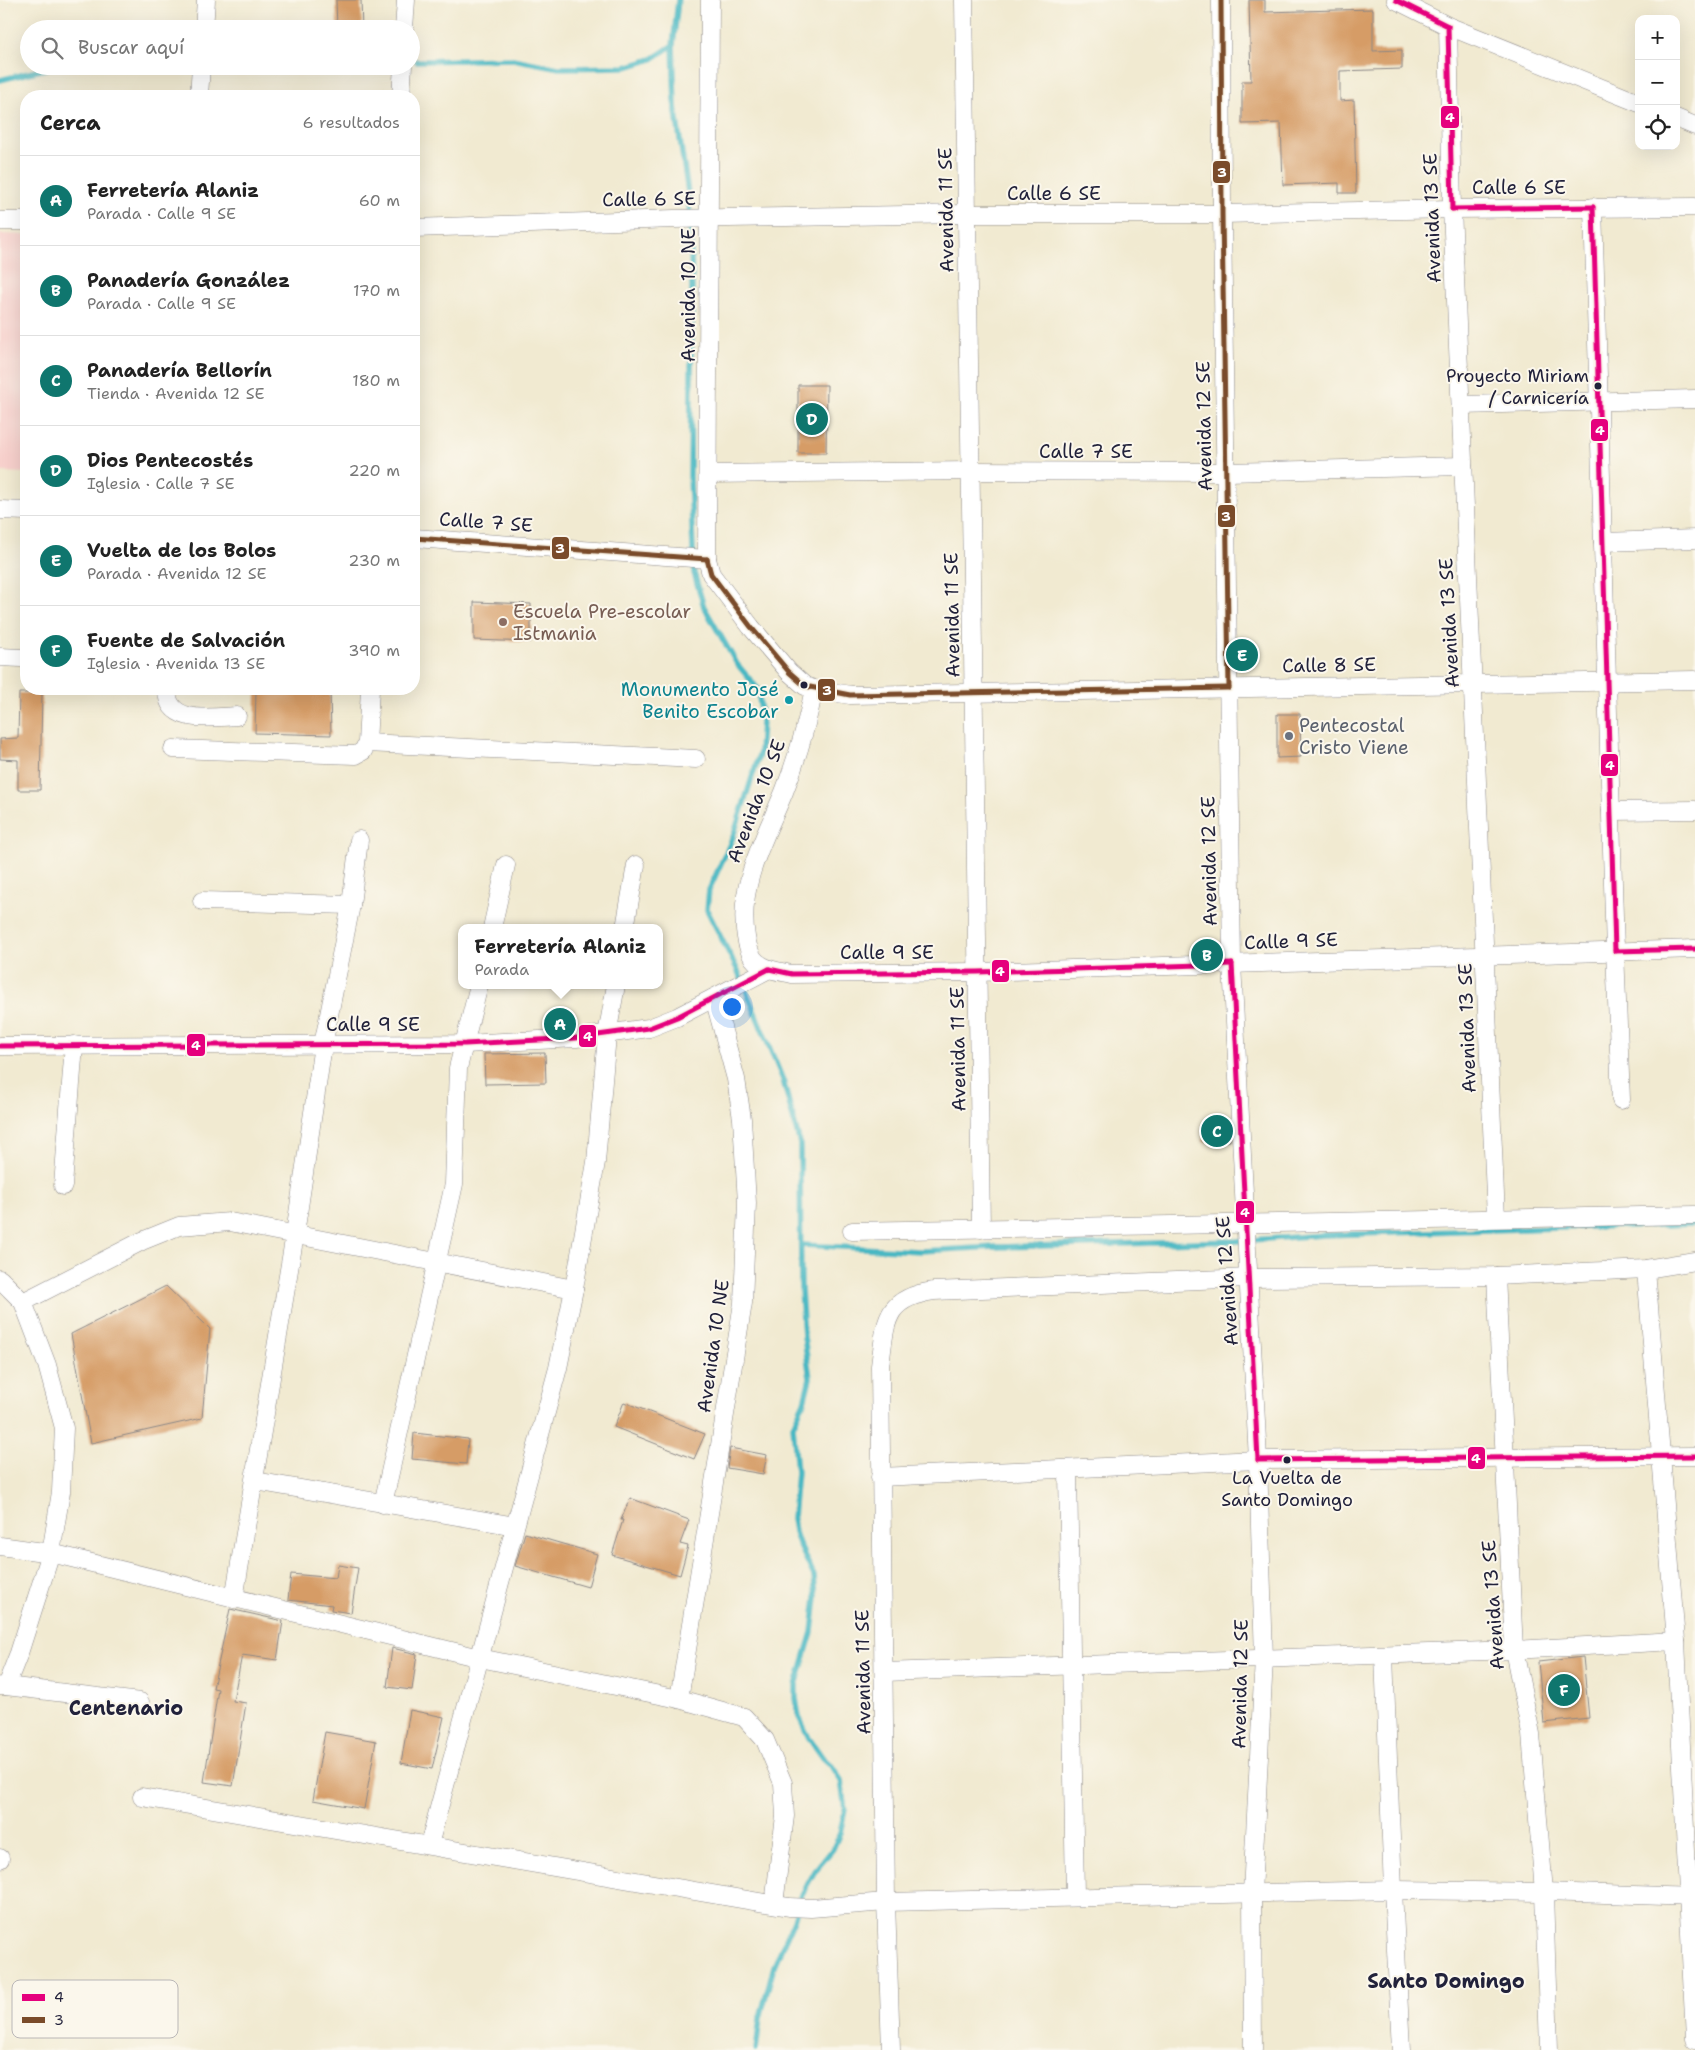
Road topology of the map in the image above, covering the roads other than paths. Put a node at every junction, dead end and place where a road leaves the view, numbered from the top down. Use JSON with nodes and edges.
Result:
{"nodes":[{"id":1,"x":206,"y":0,"type":"edge"},
{"id":2,"x":406,"y":0,"type":"edge"},
{"id":3,"x":710,"y":0,"type":"edge"},
{"id":4,"x":964,"y":0,"type":"edge"},
{"id":5,"x":1221,"y":0,"type":"edge"},
{"id":6,"x":1396,"y":0,"type":"edge"},
{"id":7,"x":205,"y":20,"type":"edge"},
{"id":8,"x":405,"y":20,"type":"edge"},
{"id":9,"x":1448,"y":26,"type":"junction"},
{"id":10,"x":200,"y":75,"type":"edge"},
{"id":11,"x":402,"y":75,"type":"edge"},
{"id":12,"x":199,"y":90,"type":"edge"},
{"id":13,"x":401,"y":90,"type":"edge"},
{"id":14,"x":1635,"y":101,"type":"edge"},
{"id":15,"x":1680,"y":120,"type":"edge"},
{"id":16,"x":1695,"y":126,"type":"edge"},
{"id":17,"x":1695,"y":207,"type":"edge"},
{"id":18,"x":1593,"y":208,"type":"junction"},
{"id":19,"x":1452,"y":209,"type":"junction"},
{"id":20,"x":967,"y":214,"type":"junction"},
{"id":21,"x":1222,"y":214,"type":"junction"},
{"id":22,"x":706,"y":219,"type":"junction"},
{"id":23,"x":0,"y":221,"type":"edge"},
{"id":24,"x":20,"y":221,"type":"edge"},
{"id":25,"x":420,"y":228,"type":"edge"},
{"id":26,"x":1695,"y":399,"type":"edge"},
{"id":27,"x":1599,"y":401,"type":"junction"},
{"id":28,"x":1461,"y":405,"type":"junction"},
{"id":29,"x":1463,"y":466,"type":"junction"},
{"id":30,"x":971,"y":471,"type":"junction"},
{"id":31,"x":1226,"y":472,"type":"junction"},
{"id":32,"x":708,"y":474,"type":"junction"},
{"id":33,"x":0,"y":510,"type":"edge"},
{"id":34,"x":20,"y":512,"type":"edge"},
{"id":35,"x":420,"y":538,"type":"edge"},
{"id":36,"x":1695,"y":539,"type":"edge"},
{"id":37,"x":1603,"y":542,"type":"junction"},
{"id":38,"x":702,"y":559,"type":"junction"},
{"id":39,"x":0,"y":657,"type":"edge"},
{"id":40,"x":20,"y":658,"type":"dead end"},
{"id":41,"x":1695,"y":680,"type":"edge"},
{"id":42,"x":1607,"y":682,"type":"junction"},
{"id":43,"x":1473,"y":684,"type":"junction"},
{"id":44,"x":1229,"y":688,"type":"junction"},
{"id":45,"x":814,"y":689,"type":"junction"},
{"id":46,"x":974,"y":693,"type":"junction"},
{"id":47,"x":167,"y":695,"type":"edge"},
{"id":48,"x":370,"y":695,"type":"edge"},
{"id":49,"x":237,"y":716,"type":"dead end"},
{"id":50,"x":368,"y":743,"type":"junction"},
{"id":51,"x":173,"y":749,"type":"dead end"},
{"id":52,"x":696,"y":759,"type":"dead end"},
{"id":53,"x":1695,"y":810,"type":"edge"},
{"id":54,"x":1611,"y":811,"type":"junction"},
{"id":55,"x":358,"y":840,"type":"dead end"},
{"id":56,"x":506,"y":865,"type":"dead end"},
{"id":57,"x":636,"y":865,"type":"dead end"},
{"id":58,"x":202,"y":901,"type":"dead end"},
{"id":59,"x":351,"y":905,"type":"junction"},
{"id":60,"x":493,"y":924,"type":"edge"},
{"id":61,"x":626,"y":924,"type":"edge"},
{"id":62,"x":1695,"y":949,"type":"edge"},
{"id":63,"x":1615,"y":952,"type":"junction"},
{"id":64,"x":1485,"y":956,"type":"junction"},
{"id":65,"x":1232,"y":964,"type":"junction"},
{"id":66,"x":978,"y":972,"type":"junction"},
{"id":67,"x":763,"y":973,"type":"junction"},
{"id":68,"x":478,"y":989,"type":"edge"},
{"id":69,"x":615,"y":989,"type":"edge"},
{"id":70,"x":714,"y":998,"type":"junction"},
{"id":71,"x":607,"y":1035,"type":"junction"},
{"id":72,"x":465,"y":1044,"type":"junction"},
{"id":73,"x":74,"y":1045,"type":"junction"},
{"id":74,"x":323,"y":1045,"type":"junction"},
{"id":75,"x":0,"y":1046,"type":"edge"},
{"id":76,"x":1621,"y":1100,"type":"dead end"},
{"id":77,"x":63,"y":1186,"type":"dead end"},
{"id":78,"x":1695,"y":1214,"type":"edge"},
{"id":79,"x":1496,"y":1218,"type":"junction"},
{"id":80,"x":1245,"y":1227,"type":"junction"},
{"id":81,"x":981,"y":1228,"type":"junction"},
{"id":82,"x":852,"y":1231,"type":"dead end"},
{"id":83,"x":295,"y":1234,"type":"junction"},
{"id":84,"x":1695,"y":1261,"type":"edge"},
{"id":85,"x":438,"y":1262,"type":"junction"},
{"id":86,"x":1646,"y":1269,"type":"junction"},
{"id":87,"x":1496,"y":1276,"type":"junction"},
{"id":88,"x":1249,"y":1278,"type":"junction"},
{"id":89,"x":0,"y":1279,"type":"edge"},
{"id":90,"x":574,"y":1289,"type":"junction"},
{"id":91,"x":23,"y":1302,"type":"junction"},
{"id":92,"x":1661,"y":1456,"type":"junction"},
{"id":93,"x":1695,"y":1456,"type":"edge"},
{"id":94,"x":1505,"y":1458,"type":"junction"},
{"id":95,"x":1258,"y":1460,"type":"junction"},
{"id":96,"x":1068,"y":1470,"type":"junction"},
{"id":97,"x":880,"y":1477,"type":"junction"},
{"id":98,"x":254,"y":1482,"type":"junction"},
{"id":99,"x":383,"y":1504,"type":"junction"},
{"id":100,"x":515,"y":1526,"type":"junction"},
{"id":101,"x":0,"y":1546,"type":"edge"},
{"id":102,"x":51,"y":1553,"type":"junction"},
{"id":103,"x":234,"y":1599,"type":"junction"},
{"id":104,"x":1676,"y":1641,"type":"junction"},
{"id":105,"x":1514,"y":1650,"type":"junction"},
{"id":106,"x":1384,"y":1655,"type":"junction"},
{"id":107,"x":480,"y":1658,"type":"junction"},
{"id":108,"x":1264,"y":1659,"type":"junction"},
{"id":109,"x":1070,"y":1666,"type":"junction"},
{"id":110,"x":884,"y":1672,"type":"junction"},
{"id":111,"x":3,"y":1686,"type":"edge"},
{"id":112,"x":679,"y":1699,"type":"junction"},
{"id":113,"x":140,"y":1702,"type":"dead end"},
{"id":114,"x":142,"y":1796,"type":"dead end"},
{"id":115,"x":429,"y":1846,"type":"junction"},
{"id":116,"x":1393,"y":1890,"type":"junction"},
{"id":117,"x":1544,"y":1892,"type":"junction"},
{"id":118,"x":1252,"y":1893,"type":"junction"},
{"id":119,"x":1692,"y":1897,"type":"edge"},
{"id":120,"x":1075,"y":1898,"type":"junction"},
{"id":121,"x":886,"y":1902,"type":"junction"},
{"id":122,"x":782,"y":1905,"type":"junction"},
{"id":123,"x":1695,"y":2039,"type":"edge"},
{"id":124,"x":891,"y":2050,"type":"edge"},
{"id":125,"x":1253,"y":2050,"type":"edge"},
{"id":126,"x":1401,"y":2050,"type":"edge"},
{"id":127,"x":1549,"y":2050,"type":"edge"}],
"edges":[{"from":1,"to":7,"type":"street"},
{"from":2,"to":8,"type":"street"},
{"from":3,"to":22,"type":"street","name":"Avenida 10 NE"},
{"from":4,"to":20,"type":"street","name":"Avenida 11 SE"},
{"from":5,"to":21,"type":"street","name":"Avenida 12 SE"},
{"from":6,"to":9,"type":"street"},
{"from":9,"to":14,"type":"street"},
{"from":9,"to":19,"type":"street","name":"Avenida 13 SE"},
{"from":10,"to":12,"type":"street"},
{"from":11,"to":13,"type":"street"},
{"from":15,"to":16,"type":"street"},
{"from":17,"to":18,"type":"street","name":"Calle 6 SE"},
{"from":18,"to":19,"type":"street","name":"Calle 6 SE"},
{"from":18,"to":27,"type":"street"},
{"from":19,"to":21,"type":"street","name":"Calle 6 SE"},
{"from":19,"to":28,"type":"street","name":"Avenida 13 SE"},
{"from":20,"to":21,"type":"street","name":"Calle 6 SE"},
{"from":20,"to":22,"type":"street","name":"Calle 6 SE"},
{"from":20,"to":30,"type":"street","name":"Avenida 11 SE"},
{"from":21,"to":31,"type":"street","name":"Avenida 12 SE"},
{"from":22,"to":25,"type":"street","name":"Calle 6 SE"},
{"from":22,"to":32,"type":"street","name":"Avenida 10 NE"},
{"from":23,"to":24,"type":"street"},
{"from":26,"to":27,"type":"street"},
{"from":27,"to":28,"type":"street"},
{"from":27,"to":37,"type":"street"},
{"from":28,"to":29,"type":"street","name":"Avenida 13 SE"},
{"from":29,"to":31,"type":"street","name":"Calle 7 SE"},
{"from":29,"to":43,"type":"street","name":"Avenida 13 SE"},
{"from":30,"to":31,"type":"street","name":"Calle 7 SE"},
{"from":30,"to":32,"type":"street","name":"Calle 7 SE"},
{"from":30,"to":46,"type":"street","name":"Avenida 11 SE"},
{"from":31,"to":44,"type":"street","name":"Avenida 12 SE"},
{"from":32,"to":38,"type":"street","name":"Avenida 10 NE"},
{"from":33,"to":34,"type":"street"},
{"from":35,"to":38,"type":"street","name":"Calle 7 SE"},
{"from":36,"to":37,"type":"street"},
{"from":37,"to":42,"type":"street"},
{"from":38,"to":45,"type":"street"},
{"from":39,"to":40,"type":"street"},
{"from":41,"to":42,"type":"street","name":"Calle 8 SE"},
{"from":42,"to":43,"type":"street","name":"Calle 8 SE"},
{"from":42,"to":54,"type":"street"},
{"from":43,"to":44,"type":"street","name":"Calle 8 SE"},
{"from":43,"to":64,"type":"street","name":"Avenida 13 SE"},
{"from":44,"to":46,"type":"street","name":"Calle 8 SE"},
{"from":44,"to":65,"type":"street","name":"Avenida 12 SE"},
{"from":45,"to":46,"type":"street","name":"Calle 8 SE"},
{"from":45,"to":67,"type":"street","name":"Avenida 10 SE"},
{"from":46,"to":66,"type":"street","name":"Avenida 11 SE"},
{"from":47,"to":49,"type":"street"},
{"from":48,"to":50,"type":"street"},
{"from":50,"to":51,"type":"street"},
{"from":50,"to":52,"type":"street"},
{"from":53,"to":54,"type":"street"},
{"from":54,"to":63,"type":"street"},
{"from":55,"to":59,"type":"street"},
{"from":56,"to":60,"type":"street"},
{"from":57,"to":61,"type":"street"},
{"from":58,"to":59,"type":"street"},
{"from":59,"to":74,"type":"street"},
{"from":62,"to":63,"type":"street","name":"Calle 9 SE"},
{"from":63,"to":64,"type":"street","name":"Calle 9 SE"},
{"from":63,"to":76,"type":"street"},
{"from":64,"to":65,"type":"street","name":"Calle 9 SE"},
{"from":64,"to":79,"type":"street","name":"Avenida 13 SE"},
{"from":65,"to":66,"type":"street","name":"Calle 9 SE"},
{"from":65,"to":80,"type":"street","name":"Avenida 12 SE"},
{"from":66,"to":67,"type":"street","name":"Calle 9 SE"},
{"from":66,"to":81,"type":"street","name":"Avenida 11 SE"},
{"from":67,"to":70,"type":"street","name":"Calle 9 SE"},
{"from":68,"to":72,"type":"street"},
{"from":69,"to":71,"type":"street"},
{"from":70,"to":71,"type":"street","name":"Calle 9 SE"},
{"from":70,"to":112,"type":"street","name":"Avenida 10 NE"},
{"from":71,"to":72,"type":"street","name":"Calle 9 SE"},
{"from":71,"to":90,"type":"street"},
{"from":72,"to":74,"type":"street","name":"Calle 9 SE"},
{"from":72,"to":85,"type":"street"},
{"from":73,"to":74,"type":"street","name":"Calle 9 SE"},
{"from":73,"to":75,"type":"street","name":"Calle 9 SE"},
{"from":73,"to":77,"type":"street"},
{"from":74,"to":83,"type":"street"},
{"from":78,"to":79,"type":"street"},
{"from":79,"to":80,"type":"street"},
{"from":80,"to":81,"type":"street"},
{"from":80,"to":88,"type":"street","name":"Avenida 12 SE"},
{"from":81,"to":82,"type":"street"},
{"from":83,"to":85,"type":"street"},
{"from":83,"to":91,"type":"street"},
{"from":83,"to":98,"type":"street"},
{"from":84,"to":86,"type":"street"},
{"from":85,"to":90,"type":"street"},
{"from":85,"to":99,"type":"street"},
{"from":86,"to":87,"type":"street"},
{"from":86,"to":92,"type":"street"},
{"from":87,"to":88,"type":"street"},
{"from":87,"to":94,"type":"street","name":"Avenida 13 SE"},
{"from":88,"to":95,"type":"street","name":"Avenida 12 SE"},
{"from":88,"to":97,"type":"street","name":"Avenida 11 SE"},
{"from":89,"to":91,"type":"street"},
{"from":90,"to":100,"type":"street"},
{"from":91,"to":102,"type":"street"},
{"from":92,"to":93,"type":"street"},
{"from":92,"to":94,"type":"street"},
{"from":92,"to":104,"type":"street"},
{"from":94,"to":95,"type":"street"},
{"from":94,"to":105,"type":"street","name":"Avenida 13 SE"},
{"from":95,"to":96,"type":"street"},
{"from":95,"to":108,"type":"street","name":"Avenida 12 SE"},
{"from":96,"to":97,"type":"street"},
{"from":96,"to":109,"type":"street"},
{"from":97,"to":110,"type":"street","name":"Avenida 11 SE"},
{"from":98,"to":99,"type":"street"},
{"from":98,"to":103,"type":"street"},
{"from":99,"to":100,"type":"street"},
{"from":100,"to":107,"type":"street"},
{"from":101,"to":102,"type":"street"},
{"from":102,"to":103,"type":"street"},
{"from":102,"to":111,"type":"street"},
{"from":103,"to":107,"type":"street"},
{"from":104,"to":105,"type":"street"},
{"from":104,"to":119,"type":"street"},
{"from":105,"to":106,"type":"street"},
{"from":105,"to":117,"type":"street","name":"Avenida 13 SE"},
{"from":106,"to":108,"type":"street"},
{"from":106,"to":116,"type":"street"},
{"from":107,"to":112,"type":"street"},
{"from":107,"to":115,"type":"street"},
{"from":108,"to":109,"type":"street"},
{"from":108,"to":118,"type":"street","name":"Avenida 12 SE"},
{"from":109,"to":110,"type":"street"},
{"from":109,"to":120,"type":"street"},
{"from":110,"to":121,"type":"street","name":"Avenida 11 SE"},
{"from":111,"to":113,"type":"street"},
{"from":112,"to":122,"type":"street"},
{"from":114,"to":115,"type":"street"},
{"from":115,"to":122,"type":"street"},
{"from":116,"to":117,"type":"street"},
{"from":116,"to":118,"type":"street"},
{"from":116,"to":126,"type":"street"},
{"from":117,"to":119,"type":"street"},
{"from":117,"to":127,"type":"street","name":"Avenida 13 SE"},
{"from":118,"to":120,"type":"street"},
{"from":118,"to":125,"type":"street","name":"Avenida 12 SE"},
{"from":119,"to":123,"type":"street"},
{"from":120,"to":121,"type":"street"},
{"from":121,"to":122,"type":"street"},
{"from":121,"to":124,"type":"street","name":"Avenida 11 SE"}]}
